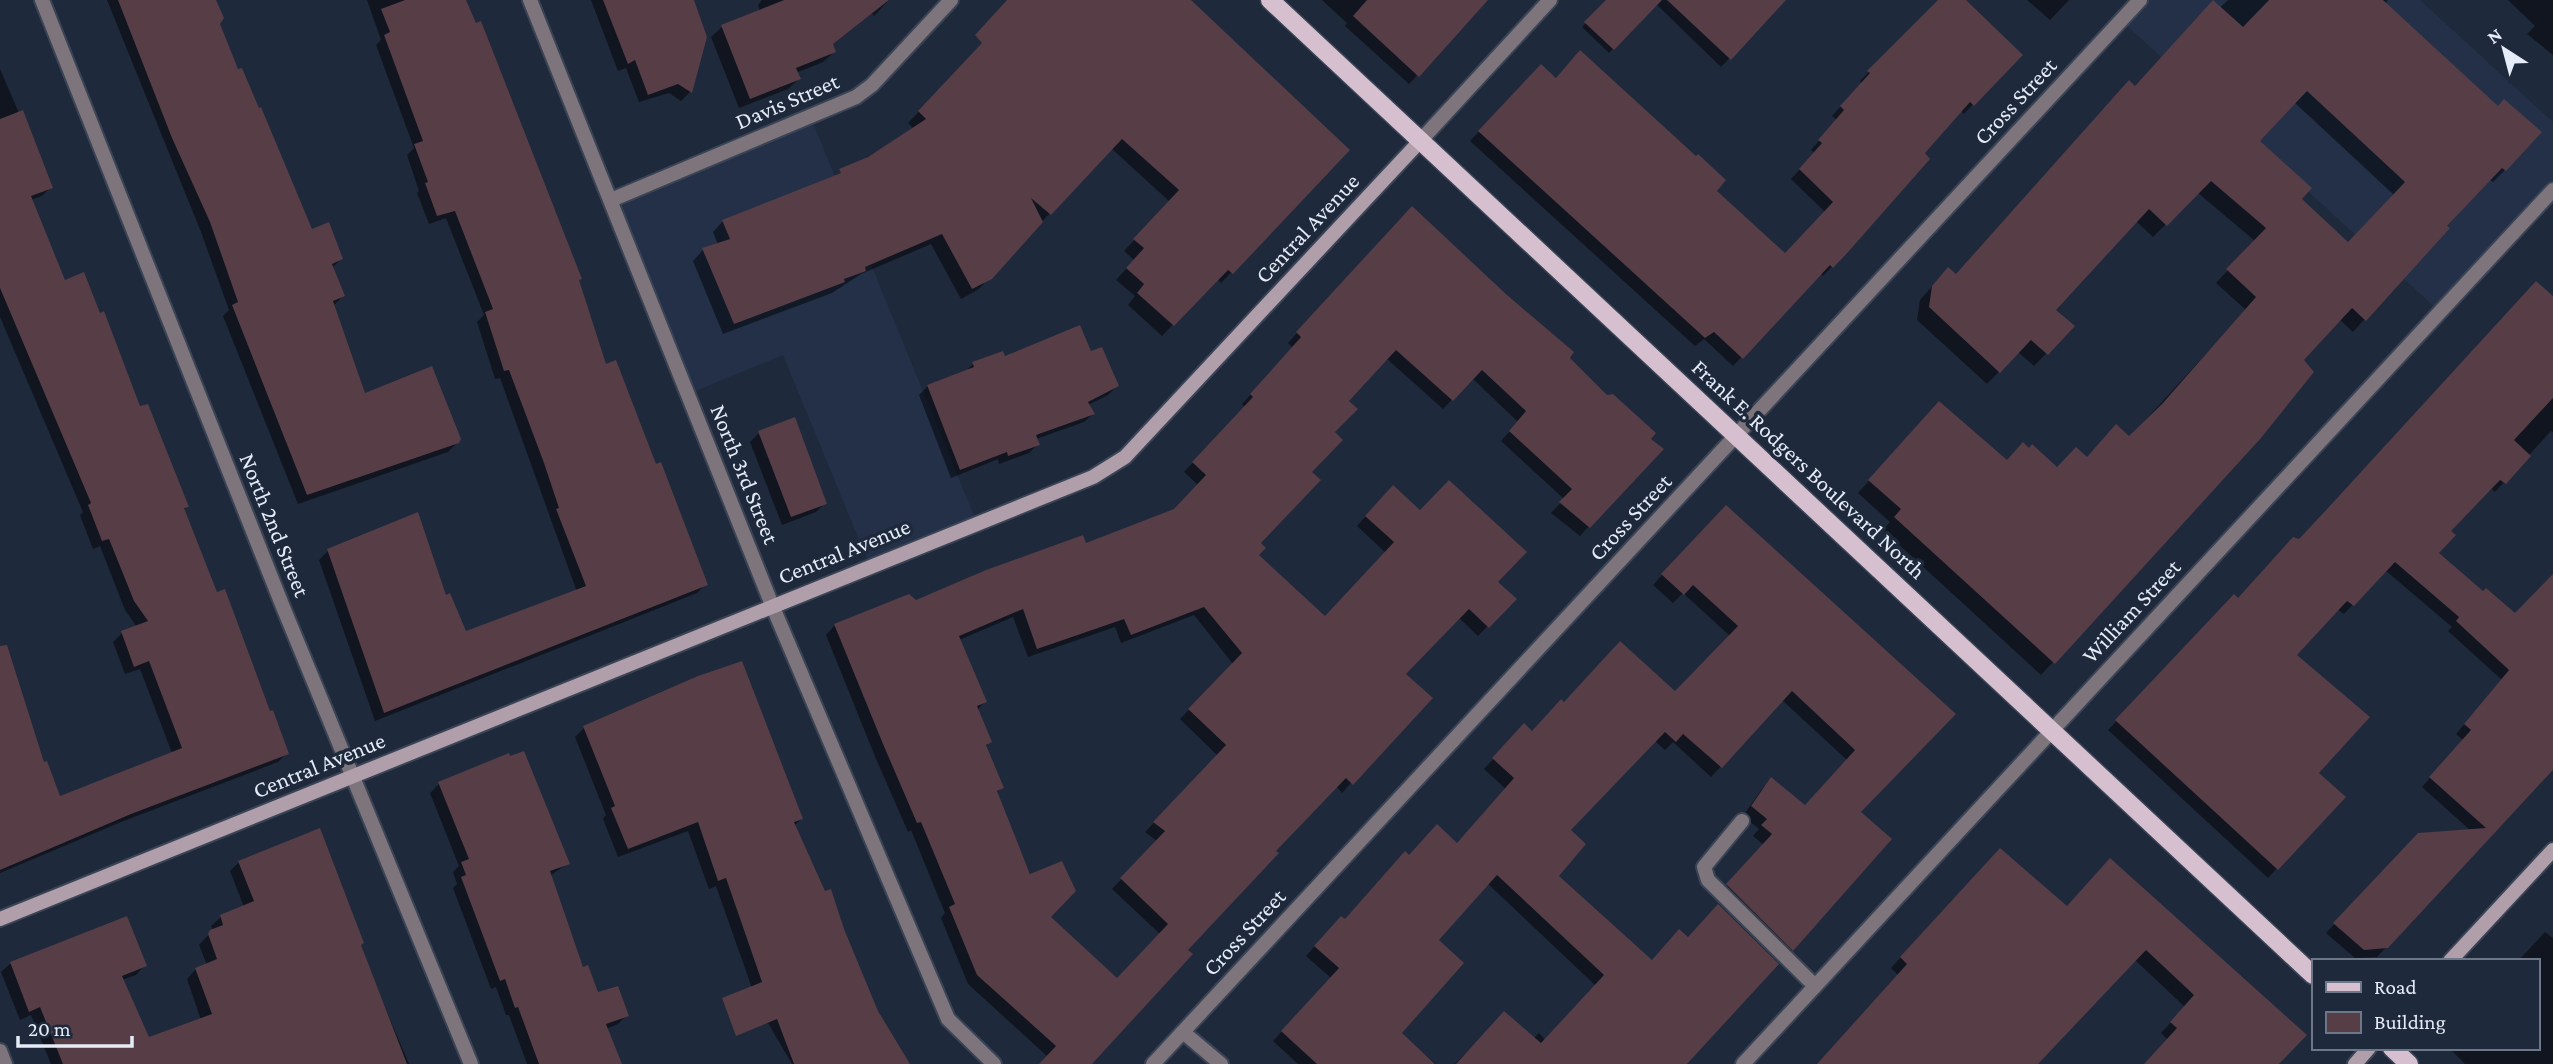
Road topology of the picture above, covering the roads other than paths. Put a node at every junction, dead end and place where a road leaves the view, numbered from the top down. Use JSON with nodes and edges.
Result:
{"nodes":[{"id":1,"x":42,"y":0,"type":"edge"},
{"id":2,"x":530,"y":0,"type":"edge"},
{"id":3,"x":951,"y":0,"type":"edge"},
{"id":4,"x":1270,"y":0,"type":"edge"},
{"id":5,"x":1550,"y":0,"type":"edge"},
{"id":6,"x":2140,"y":0,"type":"edge"},
{"id":7,"x":1422,"y":139,"type":"junction"},
{"id":8,"x":2553,"y":190,"type":"edge"},
{"id":9,"x":611,"y":200,"type":"junction"},
{"id":10,"x":1737,"y":435,"type":"junction"},
{"id":11,"x":772,"y":605,"type":"junction"},
{"id":12,"x":2052,"y":730,"type":"junction"},
{"id":13,"x":355,"y":776,"type":"junction"},
{"id":14,"x":1742,"y":821,"type":"dead end"},
{"id":15,"x":2553,"y":850,"type":"edge"},
{"id":16,"x":0,"y":919,"type":"edge"},
{"id":17,"x":2452,"y":959,"type":"edge"},
{"id":18,"x":2312,"y":974,"type":"edge"},
{"id":19,"x":1815,"y":986,"type":"junction"},
{"id":20,"x":1183,"y":1032,"type":"junction"},
{"id":21,"x":2367,"y":1050,"type":"edge"},
{"id":22,"x":2394,"y":1050,"type":"edge"},
{"id":23,"x":0,"y":1051,"type":"edge"},
{"id":24,"x":5,"y":1064,"type":"edge"},
{"id":25,"x":471,"y":1064,"type":"edge"},
{"id":26,"x":994,"y":1064,"type":"edge"},
{"id":27,"x":1153,"y":1064,"type":"edge"},
{"id":28,"x":1221,"y":1064,"type":"edge"},
{"id":29,"x":1743,"y":1064,"type":"edge"},
{"id":30,"x":2355,"y":1064,"type":"edge"},
{"id":31,"x":2409,"y":1064,"type":"edge"}],
"edges":[{"from":1,"to":13,"type":"street","name":"North 2nd Street"},
{"from":2,"to":9,"type":"street","name":"North 3rd Street"},
{"from":3,"to":9,"type":"street","name":"Davis Street"},
{"from":4,"to":7,"type":"main road","name":"Frank E. Rodgers Boulevard North"},
{"from":5,"to":7,"type":"street","name":"Central Avenue"},
{"from":6,"to":10,"type":"street","name":"Cross Street"},
{"from":7,"to":10,"type":"main road","name":"Frank E. Rodgers Boulevard North"},
{"from":7,"to":11,"type":"main road","name":"Central Avenue"},
{"from":8,"to":12,"type":"street","name":"William Street"},
{"from":9,"to":11,"type":"street","name":"North 3rd Street"},
{"from":10,"to":12,"type":"main road","name":"Frank E. Rodgers Boulevard North"},
{"from":10,"to":20,"type":"street","name":"Cross Street"},
{"from":11,"to":13,"type":"main road","name":"Central Avenue"},
{"from":11,"to":26,"type":"street","name":"North 3rd Street"},
{"from":12,"to":18,"type":"main road","name":"Frank E. Rodgers Boulevard North"},
{"from":12,"to":19,"type":"street","name":"William Street"},
{"from":13,"to":16,"type":"main road","name":"Central Avenue"},
{"from":13,"to":25,"type":"street","name":"North 2nd Street"},
{"from":14,"to":19,"type":"street"},
{"from":15,"to":17,"type":"main road"},
{"from":19,"to":29,"type":"street","name":"William Street"},
{"from":20,"to":27,"type":"street","name":"Cross Street"},
{"from":20,"to":28,"type":"street"},
{"from":21,"to":30,"type":"main road"},
{"from":22,"to":31,"type":"main road"},
{"from":23,"to":24,"type":"street"}]}
